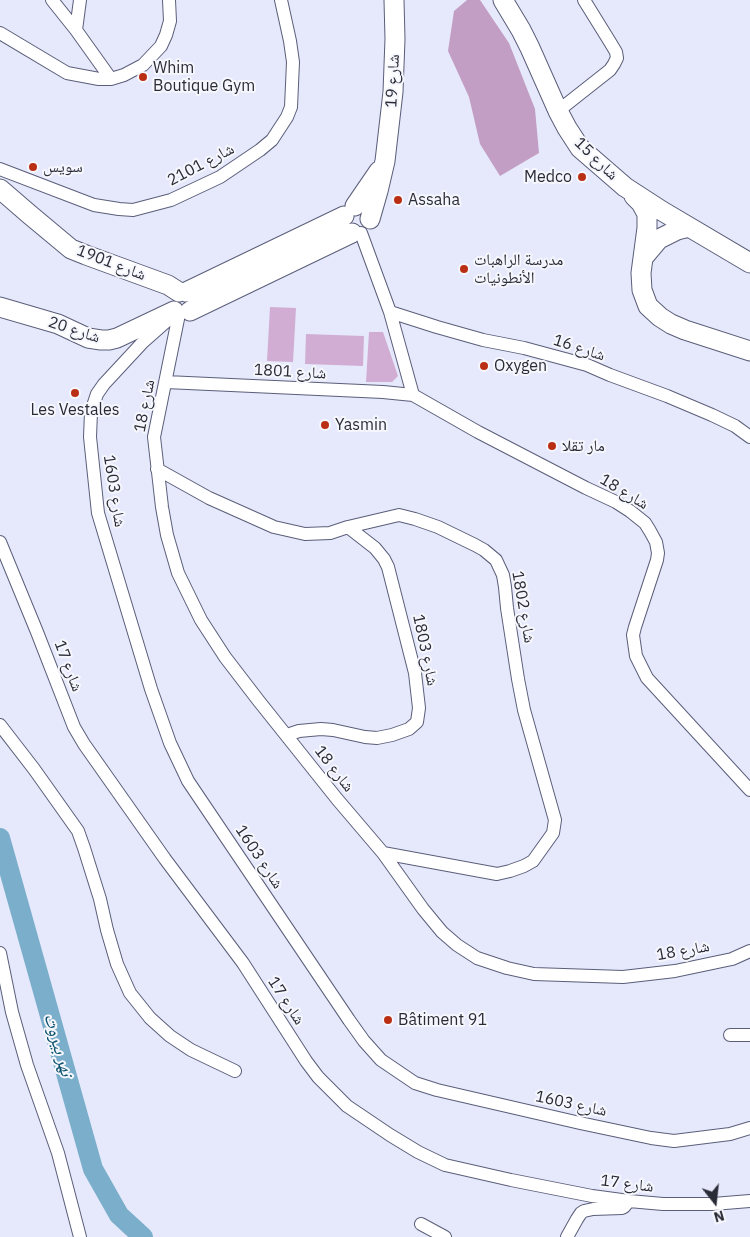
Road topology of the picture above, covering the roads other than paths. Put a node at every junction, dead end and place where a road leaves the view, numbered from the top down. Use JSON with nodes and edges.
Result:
{"nodes":[{"id":1,"x":52,"y":0,"type":"edge"},
{"id":2,"x":80,"y":0,"type":"edge"},
{"id":3,"x":169,"y":0,"type":"edge"},
{"id":4,"x":281,"y":0,"type":"edge"},
{"id":5,"x":394,"y":0,"type":"edge"},
{"id":6,"x":503,"y":0,"type":"edge"},
{"id":7,"x":584,"y":0,"type":"edge"},
{"id":8,"x":76,"y":30,"type":"junction"},
{"id":9,"x":0,"y":33,"type":"edge"},
{"id":10,"x":111,"y":79,"type":"junction"},
{"id":11,"x":558,"y":112,"type":"junction"},
{"id":12,"x":0,"y":169,"type":"edge"},
{"id":13,"x":625,"y":187,"type":"junction"},
{"id":14,"x":0,"y":189,"type":"edge"},
{"id":15,"x":356,"y":221,"type":"junction"},
{"id":16,"x":690,"y":227,"type":"junction"},
{"id":17,"x":643,"y":258,"type":"junction"},
{"id":18,"x":750,"y":263,"type":"edge"},
{"id":19,"x":181,"y":305,"type":"junction"},
{"id":20,"x":0,"y":307,"type":"edge"},
{"id":21,"x":390,"y":312,"type":"junction"},
{"id":22,"x":750,"y":351,"type":"edge"},
{"id":23,"x":166,"y":382,"type":"junction"},
{"id":24,"x":413,"y":395,"type":"junction"},
{"id":25,"x":750,"y":437,"type":"edge"},
{"id":26,"x":157,"y":469,"type":"junction"},
{"id":27,"x":348,"y":527,"type":"junction"},
{"id":28,"x":0,"y":542,"type":"edge"},
{"id":29,"x":0,"y":725,"type":"edge"},
{"id":30,"x":287,"y":736,"type":"junction"},
{"id":31,"x":750,"y":790,"type":"edge"},
{"id":32,"x":382,"y":853,"type":"junction"},
{"id":33,"x":750,"y":951,"type":"edge"},
{"id":34,"x":0,"y":952,"type":"edge"},
{"id":35,"x":730,"y":1035,"type":"dead end"},
{"id":36,"x":750,"y":1035,"type":"edge"},
{"id":37,"x":235,"y":1071,"type":"dead end"},
{"id":38,"x":750,"y":1128,"type":"edge"},
{"id":39,"x":629,"y":1201,"type":"junction"},
{"id":40,"x":750,"y":1201,"type":"edge"},
{"id":41,"x":421,"y":1224,"type":"dead end"},
{"id":42,"x":80,"y":1237,"type":"edge"},
{"id":43,"x":445,"y":1237,"type":"edge"},
{"id":44,"x":567,"y":1237,"type":"edge"}],
"edges":[{"from":1,"to":8,"type":"street"},
{"from":2,"to":8,"type":"street"},
{"from":3,"to":10,"type":"street"},
{"from":4,"to":12,"type":"street","name":"شارع 2101"},
{"from":5,"to":15,"type":"street","name":"شارع 19"},
{"from":6,"to":11,"type":"street","name":"شارع 15"},
{"from":7,"to":11,"type":"street"},
{"from":8,"to":10,"type":"street"},
{"from":9,"to":10,"type":"street"},
{"from":11,"to":13,"type":"street","name":"شارع 15"},
{"from":13,"to":16,"type":"street","name":"شارع 15"},
{"from":13,"to":17,"type":"street"},
{"from":14,"to":19,"type":"street","name":"شارع 1901"},
{"from":15,"to":19,"type":"street","name":"شارع 20"},
{"from":15,"to":21,"type":"street"},
{"from":16,"to":17,"type":"street"},
{"from":16,"to":18,"type":"street","name":"شارع 15"},
{"from":17,"to":22,"type":"street"},
{"from":19,"to":20,"type":"street","name":"شارع 20"},
{"from":19,"to":23,"type":"street","name":"شارع 18"},
{"from":19,"to":38,"type":"street","name":"شارع 1603"},
{"from":21,"to":24,"type":"street"},
{"from":21,"to":25,"type":"street","name":"شارع 16"},
{"from":23,"to":24,"type":"street","name":"شارع 1801"},
{"from":23,"to":26,"type":"street","name":"شارع 18"},
{"from":24,"to":31,"type":"street","name":"شارع 18"},
{"from":26,"to":27,"type":"street","name":"شارع 1802"},
{"from":26,"to":30,"type":"street","name":"شارع 18"},
{"from":27,"to":30,"type":"street","name":"شارع 1803"},
{"from":27,"to":32,"type":"street","name":"شارع 1802"},
{"from":28,"to":39,"type":"street","name":"شارع 17"},
{"from":29,"to":37,"type":"street"},
{"from":30,"to":32,"type":"street","name":"شارع 18"},
{"from":32,"to":33,"type":"street","name":"شارع 18"},
{"from":34,"to":42,"type":"street"},
{"from":35,"to":36,"type":"street"},
{"from":39,"to":40,"type":"street","name":"شارع 17"},
{"from":39,"to":44,"type":"street"},
{"from":41,"to":43,"type":"street"}]}
